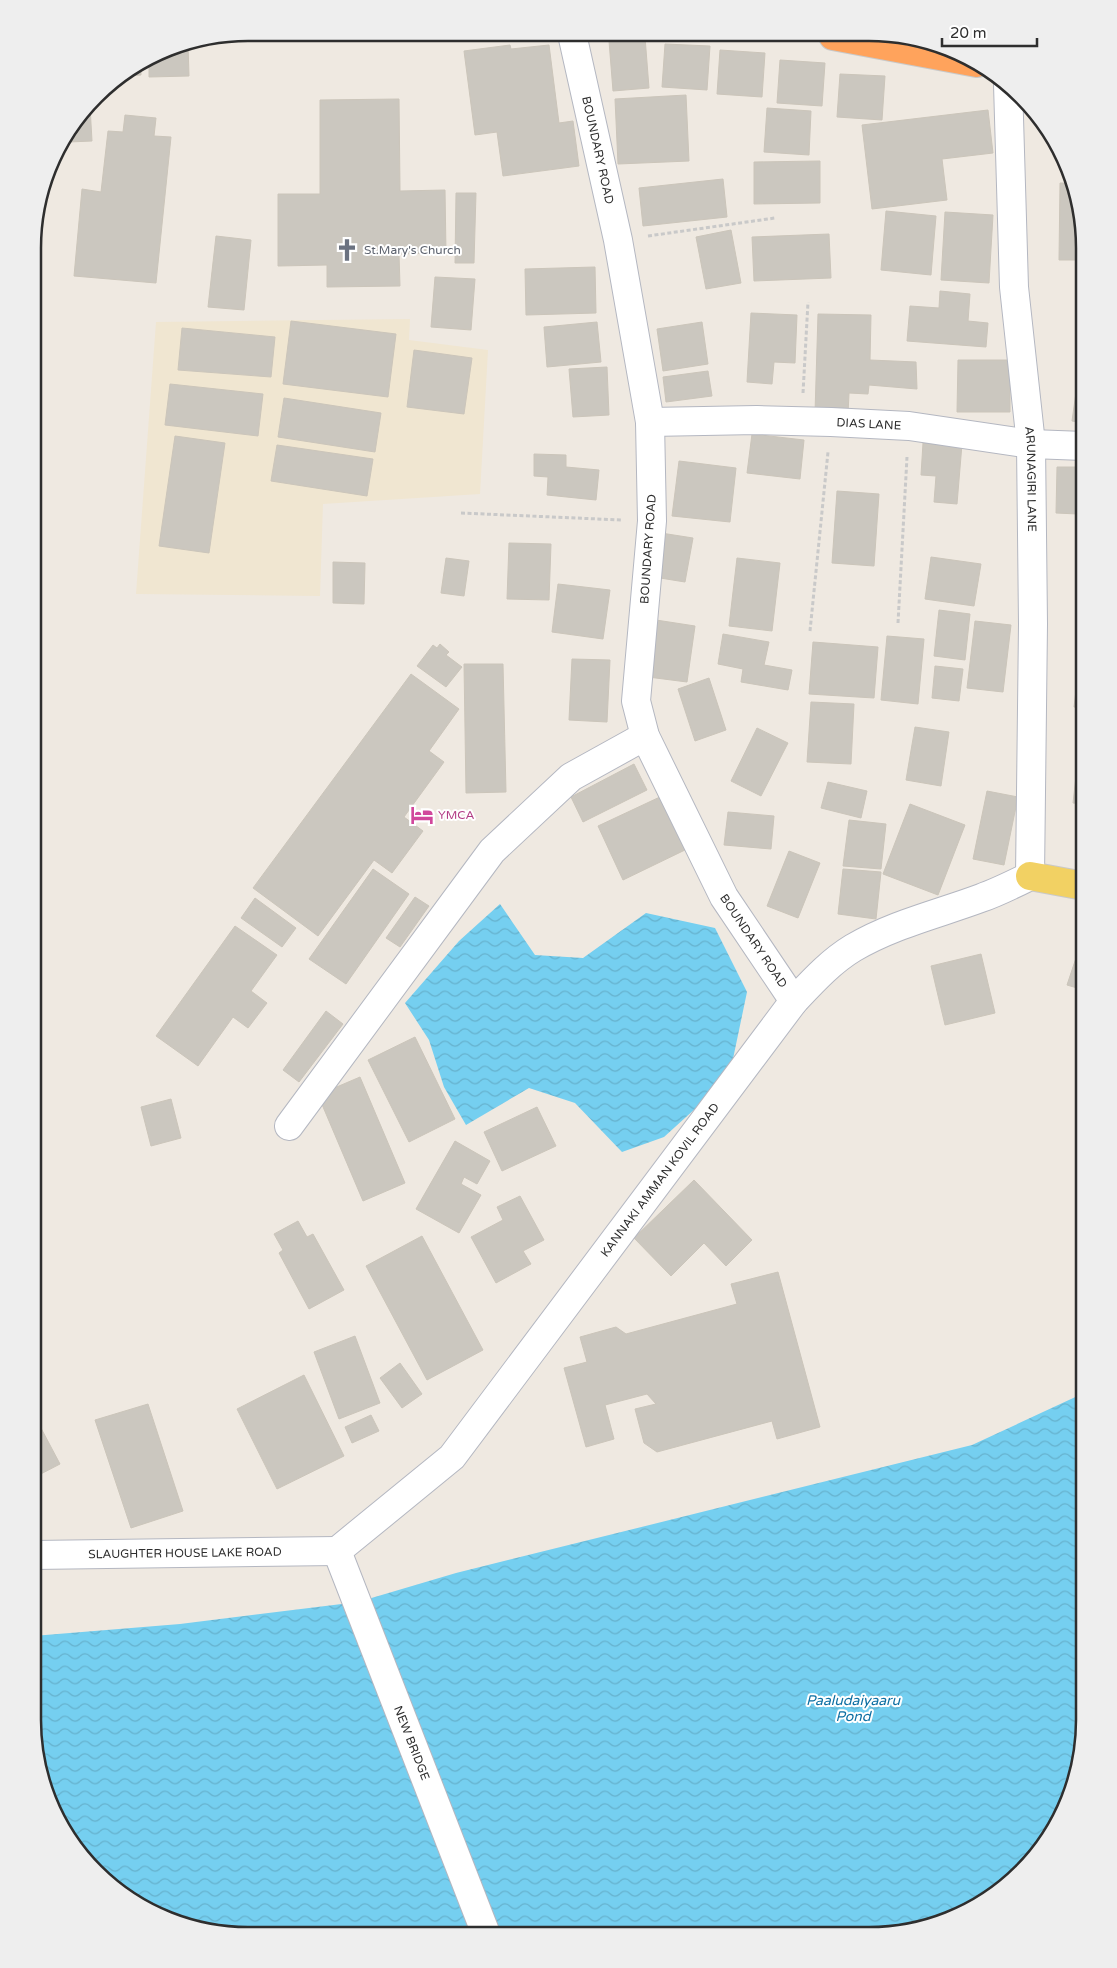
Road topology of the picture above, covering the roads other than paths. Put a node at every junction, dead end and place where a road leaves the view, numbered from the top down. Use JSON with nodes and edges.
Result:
{"nodes":[{"id":1,"x":574,"y":41,"type":"edge"},
{"id":2,"x":860,"y":41,"type":"edge"},
{"id":3,"x":950,"y":58,"type":"edge"},
{"id":4,"x":1008,"y":96,"type":"edge"},
{"id":5,"x":650,"y":422,"type":"junction"},
{"id":6,"x":1031,"y":444,"type":"junction"},
{"id":7,"x":1076,"y":446,"type":"edge"},
{"id":8,"x":645,"y":736,"type":"junction"},
{"id":9,"x":1030,"y":876,"type":"junction"},
{"id":10,"x":1076,"y":885,"type":"edge"},
{"id":11,"x":794,"y":1001,"type":"junction"},
{"id":12,"x":289,"y":1126,"type":"dead end"},
{"id":13,"x":337,"y":1551,"type":"junction"},
{"id":14,"x":41,"y":1555,"type":"edge"},
{"id":15,"x":483,"y":1927,"type":"edge"}],
"edges":[{"from":1,"to":5,"type":"main road","name":"BOUNDARY ROAD"},
{"from":2,"to":3,"type":"highway"},
{"from":4,"to":6,"type":"main road","name":"ARUNAGIRI LANE"},
{"from":5,"to":6,"type":"main road","name":"DIAS LANE"},
{"from":5,"to":8,"type":"main road","name":"BOUNDARY ROAD"},
{"from":6,"to":7,"type":"main road","name":"DIAS LANE"},
{"from":6,"to":9,"type":"main road","name":"ARUNAGIRI LANE"},
{"from":8,"to":11,"type":"main road","name":"BOUNDARY ROAD"},
{"from":8,"to":12,"type":"main road"},
{"from":9,"to":10,"type":"main road"},
{"from":9,"to":11,"type":"main road","name":"KANNAKI AMMAN KOVIL ROAD"},
{"from":11,"to":13,"type":"main road","name":"KANNAKI AMMAN KOVIL ROAD"},
{"from":13,"to":14,"type":"main road","name":"SLAUGHTER HOUSE LAKE ROAD"},
{"from":13,"to":15,"type":"main road","name":"NEW BRIDGE"}]}
